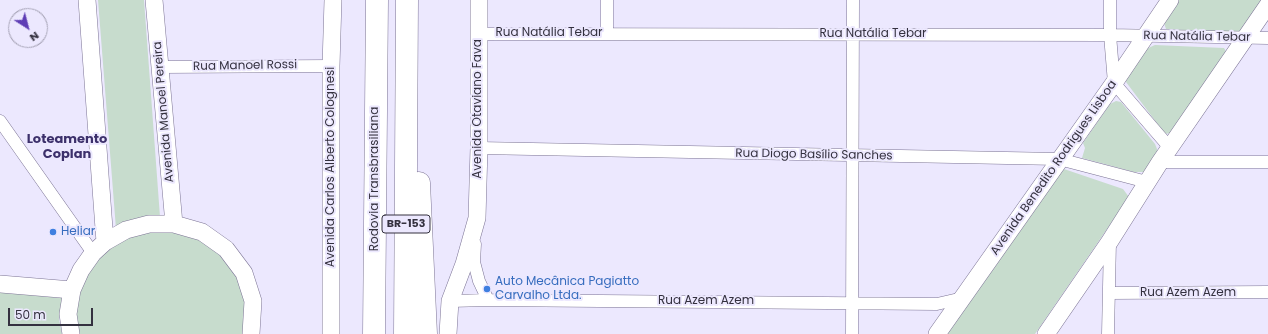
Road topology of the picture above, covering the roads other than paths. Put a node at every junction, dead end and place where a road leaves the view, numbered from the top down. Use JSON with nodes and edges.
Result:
{"nodes":[{"id":1,"x":87,"y":0,"type":"edge"},
{"id":2,"x":154,"y":0,"type":"edge"},
{"id":3,"x":333,"y":0,"type":"edge"},
{"id":4,"x":377,"y":0,"type":"edge"},
{"id":5,"x":407,"y":0,"type":"edge"},
{"id":6,"x":479,"y":0,"type":"edge"},
{"id":7,"x":607,"y":0,"type":"edge"},
{"id":8,"x":853,"y":0,"type":"edge"},
{"id":9,"x":1110,"y":0,"type":"edge"},
{"id":10,"x":1170,"y":0,"type":"edge"},
{"id":11,"x":1268,"y":6,"type":"edge"},
{"id":12,"x":607,"y":33,"type":"junction"},
{"id":13,"x":478,"y":34,"type":"junction"},
{"id":14,"x":852,"y":34,"type":"junction"},
{"id":15,"x":1110,"y":35,"type":"junction"},
{"id":16,"x":1145,"y":37,"type":"junction"},
{"id":17,"x":1246,"y":38,"type":"junction"},
{"id":18,"x":1268,"y":38,"type":"edge"},
{"id":19,"x":331,"y":66,"type":"junction"},
{"id":20,"x":160,"y":67,"type":"junction"},
{"id":21,"x":1114,"y":83,"type":"junction"},
{"id":22,"x":407,"y":114,"type":"junction"},
{"id":23,"x":0,"y":121,"type":"edge"},
{"id":24,"x":479,"y":148,"type":"junction"},
{"id":25,"x":1170,"y":148,"type":"junction"},
{"id":26,"x":852,"y":156,"type":"junction"},
{"id":27,"x":1059,"y":159,"type":"junction"},
{"id":28,"x":1160,"y":162,"type":"junction"},
{"id":29,"x":1268,"y":162,"type":"edge"},
{"id":30,"x":1147,"y":182,"type":"junction"},
{"id":31,"x":476,"y":218,"type":"junction"},
{"id":32,"x":174,"y":224,"type":"junction"},
{"id":33,"x":1110,"y":241,"type":"junction"},
{"id":34,"x":99,"y":248,"type":"junction"},
{"id":35,"x":0,"y":284,"type":"edge"},
{"id":36,"x":72,"y":290,"type":"junction"},
{"id":37,"x":1268,"y":292,"type":"edge"},
{"id":38,"x":1109,"y":294,"type":"junction"},
{"id":39,"x":963,"y":298,"type":"junction"},
{"id":40,"x":488,"y":300,"type":"junction"},
{"id":41,"x":450,"y":301,"type":"junction"},
{"id":42,"x":852,"y":303,"type":"junction"},
{"id":43,"x":937,"y":304,"type":"junction"},
{"id":44,"x":951,"y":314,"type":"junction"},
{"id":45,"x":71,"y":334,"type":"edge"},
{"id":46,"x":251,"y":334,"type":"edge"},
{"id":47,"x":331,"y":334,"type":"edge"},
{"id":48,"x":374,"y":334,"type":"edge"},
{"id":49,"x":405,"y":334,"type":"edge"},
{"id":50,"x":426,"y":334,"type":"edge"},
{"id":51,"x":448,"y":334,"type":"edge"},
{"id":52,"x":852,"y":334,"type":"edge"},
{"id":53,"x":937,"y":334,"type":"edge"},
{"id":54,"x":1046,"y":334,"type":"edge"},
{"id":55,"x":1108,"y":334,"type":"edge"}],
"edges":[{"from":1,"to":34,"type":"street"},
{"from":2,"to":20,"type":"street","name":"Avenida Manoel Pereira"},
{"from":3,"to":19,"type":"street","name":"Avenida Carlos Alberto Colognesi"},
{"from":4,"to":48,"type":"highway","name":"Rodovia Transbrasiliana","number":"BR-153"},
{"from":5,"to":22,"type":"highway","number":"BR-153"},
{"from":6,"to":13,"type":"street","name":"Avenida Otaviano Fava"},
{"from":7,"to":12,"type":"street"},
{"from":8,"to":14,"type":"street"},
{"from":9,"to":15,"type":"street"},
{"from":10,"to":16,"type":"street","name":"Avenida Benedito Rodrigues Lisboa"},
{"from":11,"to":17,"type":"street"},
{"from":12,"to":13,"type":"street","name":"Rua Natália Tebar"},
{"from":12,"to":14,"type":"street","name":"Rua Natália Tebar"},
{"from":13,"to":24,"type":"street","name":"Avenida Otaviano Fava"},
{"from":14,"to":15,"type":"street","name":"Rua Natália Tebar"},
{"from":14,"to":26,"type":"street"},
{"from":15,"to":16,"type":"street","name":"Rua Natália Tebar"},
{"from":15,"to":21,"type":"street"},
{"from":16,"to":17,"type":"street","name":"Rua Natália Tebar"},
{"from":16,"to":21,"type":"street","name":"Avenida Benedito Rodrigues Lisboa"},
{"from":17,"to":18,"type":"street","name":"Rua Natália Tebar"},
{"from":17,"to":25,"type":"street"},
{"from":19,"to":20,"type":"street","name":"Rua Manoel Rossi"},
{"from":19,"to":47,"type":"street","name":"Avenida Carlos Alberto Colognesi"},
{"from":20,"to":32,"type":"street","name":"Avenida Manoel Pereira"},
{"from":21,"to":25,"type":"street"},
{"from":21,"to":27,"type":"street","name":"Avenida Benedito Rodrigues Lisboa"},
{"from":22,"to":49,"type":"highway","number":"BR-153"},
{"from":22,"to":50,"type":"highway"},
{"from":23,"to":34,"type":"street"},
{"from":24,"to":26,"type":"street","name":"Rua Diogo Basílio Sanches"},
{"from":24,"to":31,"type":"street","name":"Avenida Otaviano Fava"},
{"from":25,"to":28,"type":"street"},
{"from":26,"to":27,"type":"street","name":"Rua Diogo Basílio Sanches"},
{"from":26,"to":42,"type":"street"},
{"from":27,"to":30,"type":"street","name":"Rua Diogo Basílio Sanches"},
{"from":27,"to":39,"type":"street","name":"Avenida Benedito Rodrigues Lisboa"},
{"from":28,"to":29,"type":"street"},
{"from":28,"to":30,"type":"street"},
{"from":30,"to":33,"type":"street"},
{"from":31,"to":40,"type":"street","name":"Avenida Otaviano Fava"},
{"from":31,"to":41,"type":"street","name":"Avenida Otaviano Fava"},
{"from":32,"to":34,"type":"street"},
{"from":32,"to":46,"type":"street"},
{"from":33,"to":38,"type":"street"},
{"from":33,"to":54,"type":"street"},
{"from":34,"to":36,"type":"street"},
{"from":35,"to":36,"type":"street"},
{"from":36,"to":45,"type":"street"},
{"from":37,"to":38,"type":"street","name":"Rua Azem Azem"},
{"from":38,"to":55,"type":"street"},
{"from":39,"to":43,"type":"street","name":"Rua Azem Azem"},
{"from":39,"to":44,"type":"street","name":"Avenida Benedito Rodrigues Lisboa"},
{"from":40,"to":41,"type":"street","name":"Rua Azem Azem"},
{"from":40,"to":42,"type":"street","name":"Rua Azem Azem"},
{"from":41,"to":51,"type":"street","name":"Avenida Otaviano Fava"},
{"from":42,"to":43,"type":"street","name":"Rua Azem Azem"},
{"from":42,"to":52,"type":"street"},
{"from":43,"to":44,"type":"street"},
{"from":44,"to":53,"type":"street","name":"Avenida Benedito Rodrigues Lisboa"}]}
